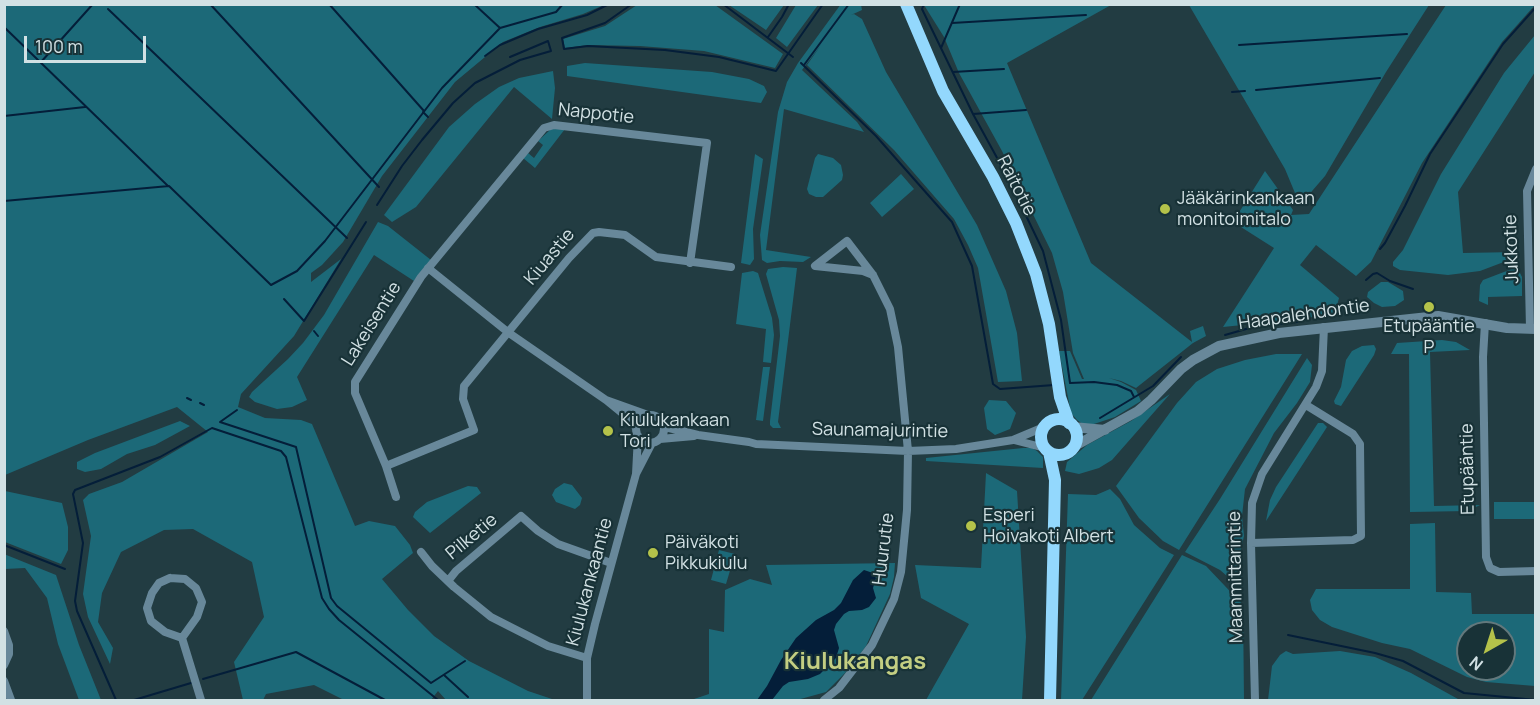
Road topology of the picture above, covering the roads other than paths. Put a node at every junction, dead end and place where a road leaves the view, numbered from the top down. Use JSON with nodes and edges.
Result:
{"nodes":[{"id":1,"x":906,"y":4,"type":"edge"},
{"id":2,"x":1536,"y":169,"type":"edge"},
{"id":3,"x":690,"y":262,"type":"junction"},
{"id":4,"x":730,"y":267,"type":"dead end"},
{"id":5,"x":428,"y":268,"type":"junction"},
{"id":6,"x":873,"y":275,"type":"junction"},
{"id":7,"x":1485,"y":323,"type":"junction"},
{"id":8,"x":1324,"y":327,"type":"junction"},
{"id":9,"x":1533,"y":329,"type":"edge"},
{"id":10,"x":508,"y":333,"type":"junction"},
{"id":11,"x":1060,"y":397,"type":"junction"},
{"id":12,"x":606,"y":400,"type":"junction"},
{"id":13,"x":1306,"y":405,"type":"junction"},
{"id":14,"x":648,"y":415,"type":"junction"},
{"id":15,"x":664,"y":424,"type":"junction"},
{"id":16,"x":1048,"y":424,"type":"junction"},
{"id":17,"x":1071,"y":425,"type":"junction"},
{"id":18,"x":1105,"y":430,"type":"junction"},
{"id":19,"x":637,"y":432,"type":"junction"},
{"id":20,"x":698,"y":435,"type":"junction"},
{"id":21,"x":1013,"y":440,"type":"junction"},
{"id":22,"x":656,"y":441,"type":"junction"},
{"id":23,"x":1047,"y":450,"type":"junction"},
{"id":24,"x":1069,"y":450,"type":"junction"},
{"id":25,"x":908,"y":451,"type":"junction"},
{"id":26,"x":386,"y":466,"type":"junction"},
{"id":27,"x":636,"y":474,"type":"junction"},
{"id":28,"x":1055,"y":480,"type":"junction"},
{"id":29,"x":396,"y":497,"type":"dead end"},
{"id":30,"x":1251,"y":543,"type":"junction"},
{"id":31,"x":421,"y":552,"type":"dead end"},
{"id":32,"x":611,"y":563,"type":"junction"},
{"id":33,"x":1536,"y":571,"type":"edge"},
{"id":34,"x":448,"y":581,"type":"junction"},
{"id":35,"x":4,"y":631,"type":"edge"},
{"id":36,"x":182,"y":638,"type":"junction"},
{"id":37,"x":587,"y":658,"type":"junction"},
{"id":38,"x":4,"y":665,"type":"edge"},
{"id":39,"x":4,"y":681,"type":"edge"},
{"id":40,"x":10,"y":700,"type":"edge"},
{"id":41,"x":201,"y":700,"type":"edge"},
{"id":42,"x":587,"y":700,"type":"edge"},
{"id":43,"x":824,"y":700,"type":"edge"},
{"id":44,"x":1050,"y":700,"type":"edge"},
{"id":45,"x":1254,"y":700,"type":"edge"}],
"edges":[{"from":1,"to":11,"type":"main road","name":"Raitotie"},
{"from":2,"to":9,"type":"street","name":"Jukkotie"},
{"from":3,"to":4,"type":"street","name":"Kiuastie"},
{"from":3,"to":5,"type":"street","name":"Nappotie"},
{"from":3,"to":10,"type":"street","name":"Kiuastie"},
{"from":5,"to":10,"type":"street"},
{"from":5,"to":26,"type":"street","name":"Lakeisentie"},
{"from":6,"to":6,"type":"street","name":"Huurutie"},
{"from":6,"to":25,"type":"street","name":"Huurutie"},
{"from":7,"to":8,"type":"street","name":"Haapalehdontie"},
{"from":7,"to":9,"type":"street","name":"Haapalehdontie"},
{"from":7,"to":33,"type":"street","name":"Etupääntie"},
{"from":8,"to":13,"type":"street","name":"Maanmittarintie"},
{"from":8,"to":18,"type":"street","name":"Haapalehdontie"},
{"from":10,"to":12,"type":"street"},
{"from":10,"to":26,"type":"street"},
{"from":11,"to":16,"type":"main road","name":"Raitotie"},
{"from":11,"to":17,"type":"main road","name":"Raitotie"},
{"from":12,"to":14,"type":"street"},
{"from":12,"to":19,"type":"street"},
{"from":13,"to":30,"type":"street","name":"Maanmittarintie"},
{"from":13,"to":30,"type":"street"},
{"from":14,"to":15,"type":"street"},
{"from":14,"to":19,"type":"street"},
{"from":15,"to":20,"type":"street","name":"Saunamajurintie"},
{"from":15,"to":22,"type":"street"},
{"from":16,"to":17,"type":"main road"},
{"from":16,"to":21,"type":"street","name":"Saunamajurintie"},
{"from":16,"to":23,"type":"main road","name":"Raitotie"},
{"from":17,"to":18,"type":"street"},
{"from":17,"to":24,"type":"main road"},
{"from":18,"to":24,"type":"street","name":"Haapalehdontie"},
{"from":19,"to":22,"type":"street"},
{"from":19,"to":27,"type":"street","name":"Kiulukankaantie"},
{"from":20,"to":22,"type":"street","name":"Saunamajurintie"},
{"from":20,"to":25,"type":"street","name":"Saunamajurintie"},
{"from":21,"to":23,"type":"street","name":"Saunamajurintie"},
{"from":21,"to":25,"type":"street","name":"Saunamajurintie"},
{"from":22,"to":27,"type":"street","name":"Kiulukankaantie"},
{"from":23,"to":24,"type":"main road"},
{"from":23,"to":28,"type":"main road","name":"Raitotie"},
{"from":24,"to":28,"type":"main road","name":"Raitotie"},
{"from":25,"to":43,"type":"street","name":"Huurutie"},
{"from":26,"to":29,"type":"street","name":"Lakeisentie"},
{"from":27,"to":32,"type":"street","name":"Kiulukankaantie"},
{"from":28,"to":44,"type":"main road","name":"Raitotie"},
{"from":30,"to":45,"type":"street","name":"Maanmittarintie"},
{"from":31,"to":34,"type":"street"},
{"from":32,"to":34,"type":"street","name":"Pilketie"},
{"from":32,"to":37,"type":"street","name":"Kiulukankaantie"},
{"from":34,"to":37,"type":"street"},
{"from":35,"to":38,"type":"street"},
{"from":36,"to":36,"type":"street"},
{"from":36,"to":41,"type":"street"},
{"from":37,"to":42,"type":"street","name":"Kiulukankaantie"},
{"from":39,"to":40,"type":"street"}]}
